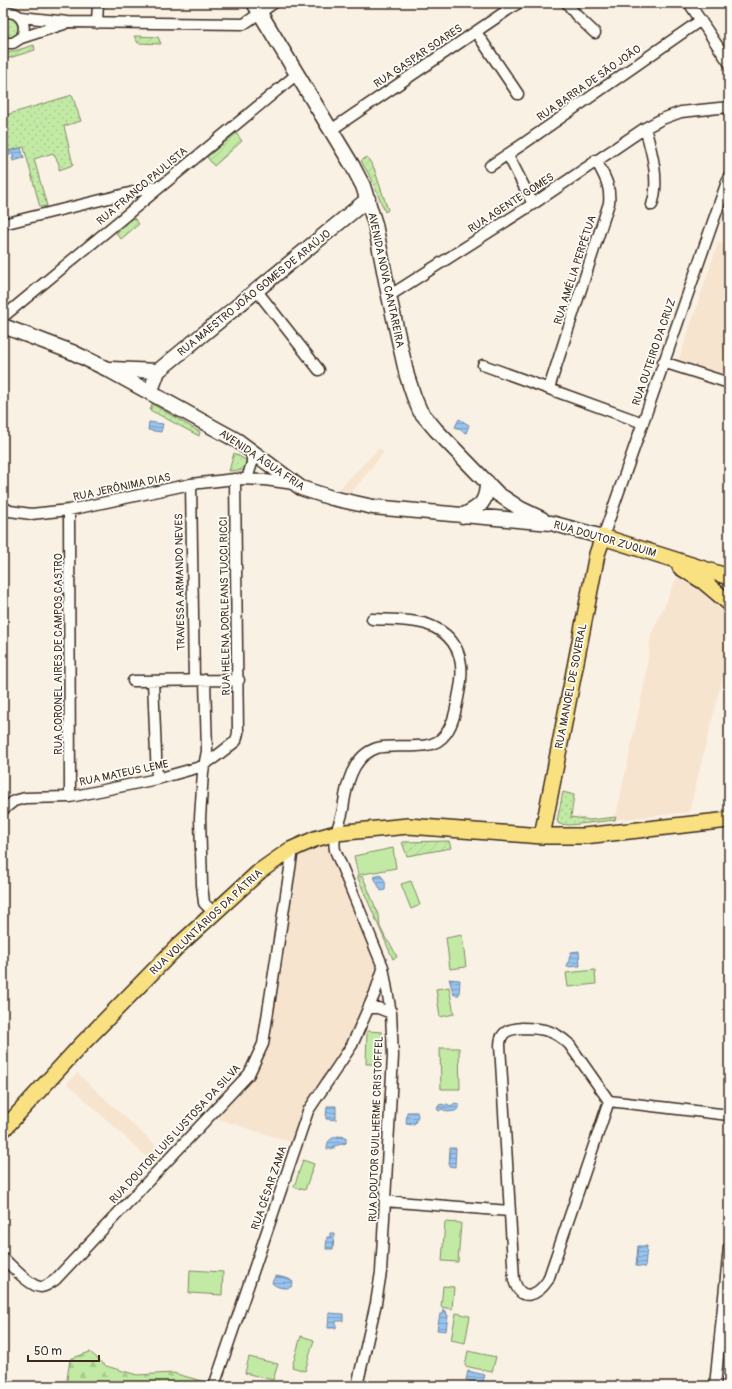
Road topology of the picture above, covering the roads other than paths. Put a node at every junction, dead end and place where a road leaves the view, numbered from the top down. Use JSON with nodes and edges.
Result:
{"nodes":[{"id":1,"x":98,"y":3,"type":"edge"},
{"id":2,"x":274,"y":3,"type":"edge"},
{"id":3,"x":518,"y":3,"type":"edge"},
{"id":4,"x":567,"y":3,"type":"edge"},
{"id":5,"x":689,"y":3,"type":"edge"},
{"id":6,"x":257,"y":8,"type":"edge"},
{"id":7,"x":17,"y":11,"type":"edge"},
{"id":8,"x":3,"y":13,"type":"edge"},
{"id":9,"x":701,"y":20,"type":"junction"},
{"id":10,"x":68,"y":22,"type":"junction"},
{"id":11,"x":97,"y":23,"type":"junction"},
{"id":12,"x":476,"y":32,"type":"junction"},
{"id":13,"x":594,"y":33,"type":"dead end"},
{"id":14,"x":21,"y":38,"type":"junction"},
{"id":15,"x":3,"y":43,"type":"edge"},
{"id":16,"x":729,"y":63,"type":"edge"},
{"id":17,"x":297,"y":74,"type":"junction"},
{"id":18,"x":518,"y":94,"type":"dead end"},
{"id":19,"x":729,"y":107,"type":"edge"},
{"id":20,"x":645,"y":128,"type":"junction"},
{"id":21,"x":331,"y":130,"type":"junction"},
{"id":22,"x":508,"y":155,"type":"junction"},
{"id":23,"x":596,"y":160,"type":"junction"},
{"id":24,"x":490,"y":166,"type":"dead end"},
{"id":25,"x":729,"y":176,"type":"edge"},
{"id":26,"x":162,"y":186,"type":"junction"},
{"id":27,"x":368,"y":199,"type":"junction"},
{"id":28,"x":533,"y":204,"type":"junction"},
{"id":29,"x":652,"y":205,"type":"dead end"},
{"id":30,"x":353,"y":212,"type":"junction"},
{"id":31,"x":3,"y":224,"type":"edge"},
{"id":32,"x":375,"y":224,"type":"junction"},
{"id":33,"x":257,"y":291,"type":"junction"},
{"id":34,"x":389,"y":296,"type":"junction"},
{"id":35,"x":3,"y":317,"type":"edge"},
{"id":36,"x":3,"y":326,"type":"edge"},
{"id":37,"x":663,"y":362,"type":"junction"},
{"id":38,"x":483,"y":365,"type":"dead end"},
{"id":39,"x":107,"y":369,"type":"junction"},
{"id":40,"x":319,"y":370,"type":"dead end"},
{"id":41,"x":158,"y":371,"type":"junction"},
{"id":42,"x":729,"y":383,"type":"edge"},
{"id":43,"x":549,"y":388,"type":"junction"},
{"id":44,"x":150,"y":393,"type":"junction"},
{"id":45,"x":642,"y":423,"type":"junction"},
{"id":46,"x":252,"y":452,"type":"junction"},
{"id":47,"x":235,"y":479,"type":"junction"},
{"id":48,"x":247,"y":479,"type":"junction"},
{"id":49,"x":487,"y":482,"type":"junction"},
{"id":50,"x":191,"y":484,"type":"junction"},
{"id":51,"x":295,"y":484,"type":"junction"},
{"id":52,"x":3,"y":507,"type":"edge"},
{"id":53,"x":69,"y":510,"type":"junction"},
{"id":54,"x":462,"y":516,"type":"junction"},
{"id":55,"x":478,"y":517,"type":"joint"},
{"id":56,"x":551,"y":523,"type":"junction"},
{"id":57,"x":603,"y":537,"type":"junction"},
{"id":58,"x":673,"y":559,"type":"junction"},
{"id":59,"x":729,"y":577,"type":"edge"},
{"id":60,"x":729,"y":603,"type":"edge"},
{"id":61,"x":372,"y":619,"type":"dead end"},
{"id":62,"x":194,"y":680,"type":"junction"},
{"id":63,"x":205,"y":680,"type":"junction"},
{"id":64,"x":239,"y":680,"type":"junction"},
{"id":65,"x":134,"y":681,"type":"dead end"},
{"id":66,"x":153,"y":681,"type":"junction"},
{"id":67,"x":238,"y":733,"type":"joint"},
{"id":68,"x":205,"y":764,"type":"junction"},
{"id":69,"x":158,"y":779,"type":"junction"},
{"id":70,"x":70,"y":797,"type":"junction"},
{"id":71,"x":3,"y":810,"type":"edge"},
{"id":72,"x":729,"y":820,"type":"edge"},
{"id":73,"x":336,"y":833,"type":"junction"},
{"id":74,"x":542,"y":836,"type":"junction"},
{"id":75,"x":294,"y":848,"type":"junction"},
{"id":76,"x":214,"y":913,"type":"junction"},
{"id":77,"x":383,"y":968,"type":"junction"},
{"id":78,"x":369,"y":1008,"type":"junction"},
{"id":79,"x":391,"y":1014,"type":"junction"},
{"id":80,"x":609,"y":1101,"type":"junction"},
{"id":81,"x":729,"y":1115,"type":"edge"},
{"id":82,"x":3,"y":1130,"type":"edge"},
{"id":83,"x":385,"y":1201,"type":"junction"},
{"id":84,"x":509,"y":1211,"type":"junction"},
{"id":85,"x":729,"y":1247,"type":"edge"},
{"id":86,"x":3,"y":1258,"type":"edge"},
{"id":87,"x":726,"y":1312,"type":"edge"},
{"id":88,"x":214,"y":1386,"type":"edge"},
{"id":89,"x":357,"y":1386,"type":"edge"},
{"id":90,"x":715,"y":1386,"type":"edge"}],
"edges":[{"from":1,"to":11,"type":"street"},
{"from":2,"to":6,"type":"street"},
{"from":3,"to":12,"type":"street","name":"RUA GASPAR SOARES"},
{"from":4,"to":13,"type":"street"},
{"from":5,"to":9,"type":"street"},
{"from":6,"to":11,"type":"street"},
{"from":6,"to":17,"type":"main road","name":"AVENIDA NOVA CANTAREIRA"},
{"from":7,"to":8,"type":"street"},
{"from":7,"to":10,"type":"street"},
{"from":7,"to":14,"type":"street"},
{"from":9,"to":16,"type":"street"},
{"from":9,"to":22,"type":"street","name":"RUA BARRA DE SÃO JOÃO"},
{"from":10,"to":11,"type":"street"},
{"from":10,"to":14,"type":"street"},
{"from":12,"to":18,"type":"street"},
{"from":12,"to":21,"type":"street","name":"RUA GASPAR SOARES"},
{"from":14,"to":15,"type":"street"},
{"from":17,"to":21,"type":"main road","name":"AVENIDA NOVA CANTAREIRA"},
{"from":17,"to":26,"type":"street","name":"RUA FRANCO PAULISTA"},
{"from":19,"to":20,"type":"street","name":"RUA AGENTE GOMES"},
{"from":20,"to":23,"type":"street","name":"RUA AGENTE GOMES"},
{"from":20,"to":29,"type":"street"},
{"from":21,"to":27,"type":"main road","name":"AVENIDA NOVA CANTAREIRA"},
{"from":22,"to":24,"type":"street","name":"RUA BARRA DE SÃO JOÃO"},
{"from":22,"to":28,"type":"street"},
{"from":23,"to":28,"type":"street","name":"RUA AGENTE GOMES"},
{"from":23,"to":43,"type":"street","name":"RUA AMÉLIA PERPÉTUA"},
{"from":25,"to":37,"type":"street","name":"RUA OUTEIRO DA CRUZ"},
{"from":26,"to":31,"type":"street"},
{"from":26,"to":35,"type":"street","name":"RUA FRANCO PAULISTA"},
{"from":27,"to":30,"type":"main road","name":"RUA MAESTRO JOÃO GOMES DE ARAÚJO"},
{"from":27,"to":32,"type":"main road","name":"AVENIDA NOVA CANTAREIRA"},
{"from":28,"to":34,"type":"street","name":"RUA AGENTE GOMES"},
{"from":30,"to":32,"type":"main road"},
{"from":30,"to":33,"type":"main road","name":"RUA MAESTRO JOÃO GOMES DE ARAÚJO"},
{"from":32,"to":34,"type":"main road","name":"AVENIDA NOVA CANTAREIRA"},
{"from":33,"to":40,"type":"street"},
{"from":33,"to":41,"type":"main road","name":"RUA MAESTRO JOÃO GOMES DE ARAÚJO"},
{"from":34,"to":49,"type":"main road","name":"AVENIDA NOVA CANTAREIRA"},
{"from":36,"to":39,"type":"main road","name":"AVENIDA ÁGUA FRIA"},
{"from":37,"to":42,"type":"street"},
{"from":37,"to":45,"type":"street","name":"RUA OUTEIRO DA CRUZ"},
{"from":38,"to":43,"type":"street"},
{"from":39,"to":41,"type":"main road","name":"AVENIDA ÁGUA FRIA"},
{"from":39,"to":44,"type":"main road","name":"AVENIDA ÁGUA FRIA"},
{"from":41,"to":44,"type":"main road"},
{"from":43,"to":45,"type":"street"},
{"from":44,"to":46,"type":"main road","name":"AVENIDA ÁGUA FRIA"},
{"from":45,"to":57,"type":"street","name":"RUA OUTEIRO DA CRUZ"},
{"from":46,"to":48,"type":"street"},
{"from":46,"to":51,"type":"main road","name":"AVENIDA ÁGUA FRIA"},
{"from":47,"to":48,"type":"street","name":"RUA JERÔNIMA DIAS"},
{"from":47,"to":50,"type":"street","name":"RUA JERÔNIMA DIAS"},
{"from":47,"to":64,"type":"street","name":"RUA HELENA DORLEANS TUCCI RICCI"},
{"from":48,"to":51,"type":"street","name":"RUA JERÔNIMA DIAS"},
{"from":49,"to":54,"type":"main road"},
{"from":49,"to":56,"type":"main road","name":"AVENIDA NOVA CANTAREIRA"},
{"from":50,"to":53,"type":"street","name":"RUA JERÔNIMA DIAS"},
{"from":50,"to":62,"type":"street","name":"TRAVESSA ARMANDO NEVES"},
{"from":51,"to":54,"type":"main road","name":"AVENIDA ÁGUA FRIA"},
{"from":52,"to":53,"type":"street","name":"RUA JERÔNIMA DIAS"},
{"from":53,"to":70,"type":"street","name":"RUA CORONEL AIRES DE CAMPOS CASTRO"},
{"from":54,"to":55,"type":"main road","name":"AVENIDA ÁGUA FRIA"},
{"from":55,"to":56,"type":"main road","name":"RUA DOUTOR ZUQUIM"},
{"from":56,"to":57,"type":"main road","name":"RUA DOUTOR ZUQUIM"},
{"from":57,"to":58,"type":"main road","name":"RUA DOUTOR ZUQUIM"},
{"from":57,"to":74,"type":"main road","name":"RUA MANOEL DE SOVERAL"},
{"from":58,"to":59,"type":"main road","name":"RUA DOUTOR ZUQUIM"},
{"from":58,"to":60,"type":"main road"},
{"from":61,"to":73,"type":"street","name":"RUA DOUTOR GUILHERME CRISTOFFEL"},
{"from":62,"to":63,"type":"street"},
{"from":62,"to":66,"type":"street"},
{"from":63,"to":64,"type":"street"},
{"from":63,"to":68,"type":"street"},
{"from":64,"to":67,"type":"street","name":"RUA HELENA DORLEANS TUCCI RICCI"},
{"from":65,"to":66,"type":"street"},
{"from":66,"to":69,"type":"street"},
{"from":67,"to":68,"type":"street","name":"RUA MATEUS LEME"},
{"from":68,"to":69,"type":"street","name":"RUA MATEUS LEME"},
{"from":68,"to":76,"type":"street"},
{"from":69,"to":70,"type":"street","name":"RUA MATEUS LEME"},
{"from":70,"to":71,"type":"street","name":"RUA MATEUS LEME"},
{"from":72,"to":74,"type":"main road","name":"RUA VOLUNTÁRIOS DA PÁTRIA"},
{"from":73,"to":74,"type":"main road","name":"RUA VOLUNTÁRIOS DA PÁTRIA"},
{"from":73,"to":75,"type":"main road","name":"RUA VOLUNTÁRIOS DA PÁTRIA"},
{"from":73,"to":77,"type":"street","name":"RUA DOUTOR GUILHERME CRISTOFFEL"},
{"from":75,"to":76,"type":"main road","name":"RUA VOLUNTÁRIOS DA PÁTRIA"},
{"from":75,"to":86,"type":"street","name":"RUA DOUTOR LUIS LUSTOSA DA SILVA"},
{"from":76,"to":82,"type":"main road","name":"RUA VOLUNTÁRIOS DA PÁTRIA"},
{"from":77,"to":78,"type":"street","name":"RUA CÉSAR ZAMA"},
{"from":77,"to":79,"type":"street","name":"RUA DOUTOR GUILHERME CRISTOFFEL"},
{"from":78,"to":79,"type":"street"},
{"from":78,"to":88,"type":"street","name":"RUA CÉSAR ZAMA"},
{"from":79,"to":83,"type":"street","name":"RUA DOUTOR GUILHERME CRISTOFFEL"},
{"from":80,"to":81,"type":"street"},
{"from":80,"to":84,"type":"street"},
{"from":80,"to":84,"type":"street"},
{"from":83,"to":84,"type":"street"},
{"from":83,"to":89,"type":"street","name":"RUA DOUTOR GUILHERME CRISTOFFEL"},
{"from":85,"to":87,"type":"street"},
{"from":87,"to":90,"type":"street"}]}
